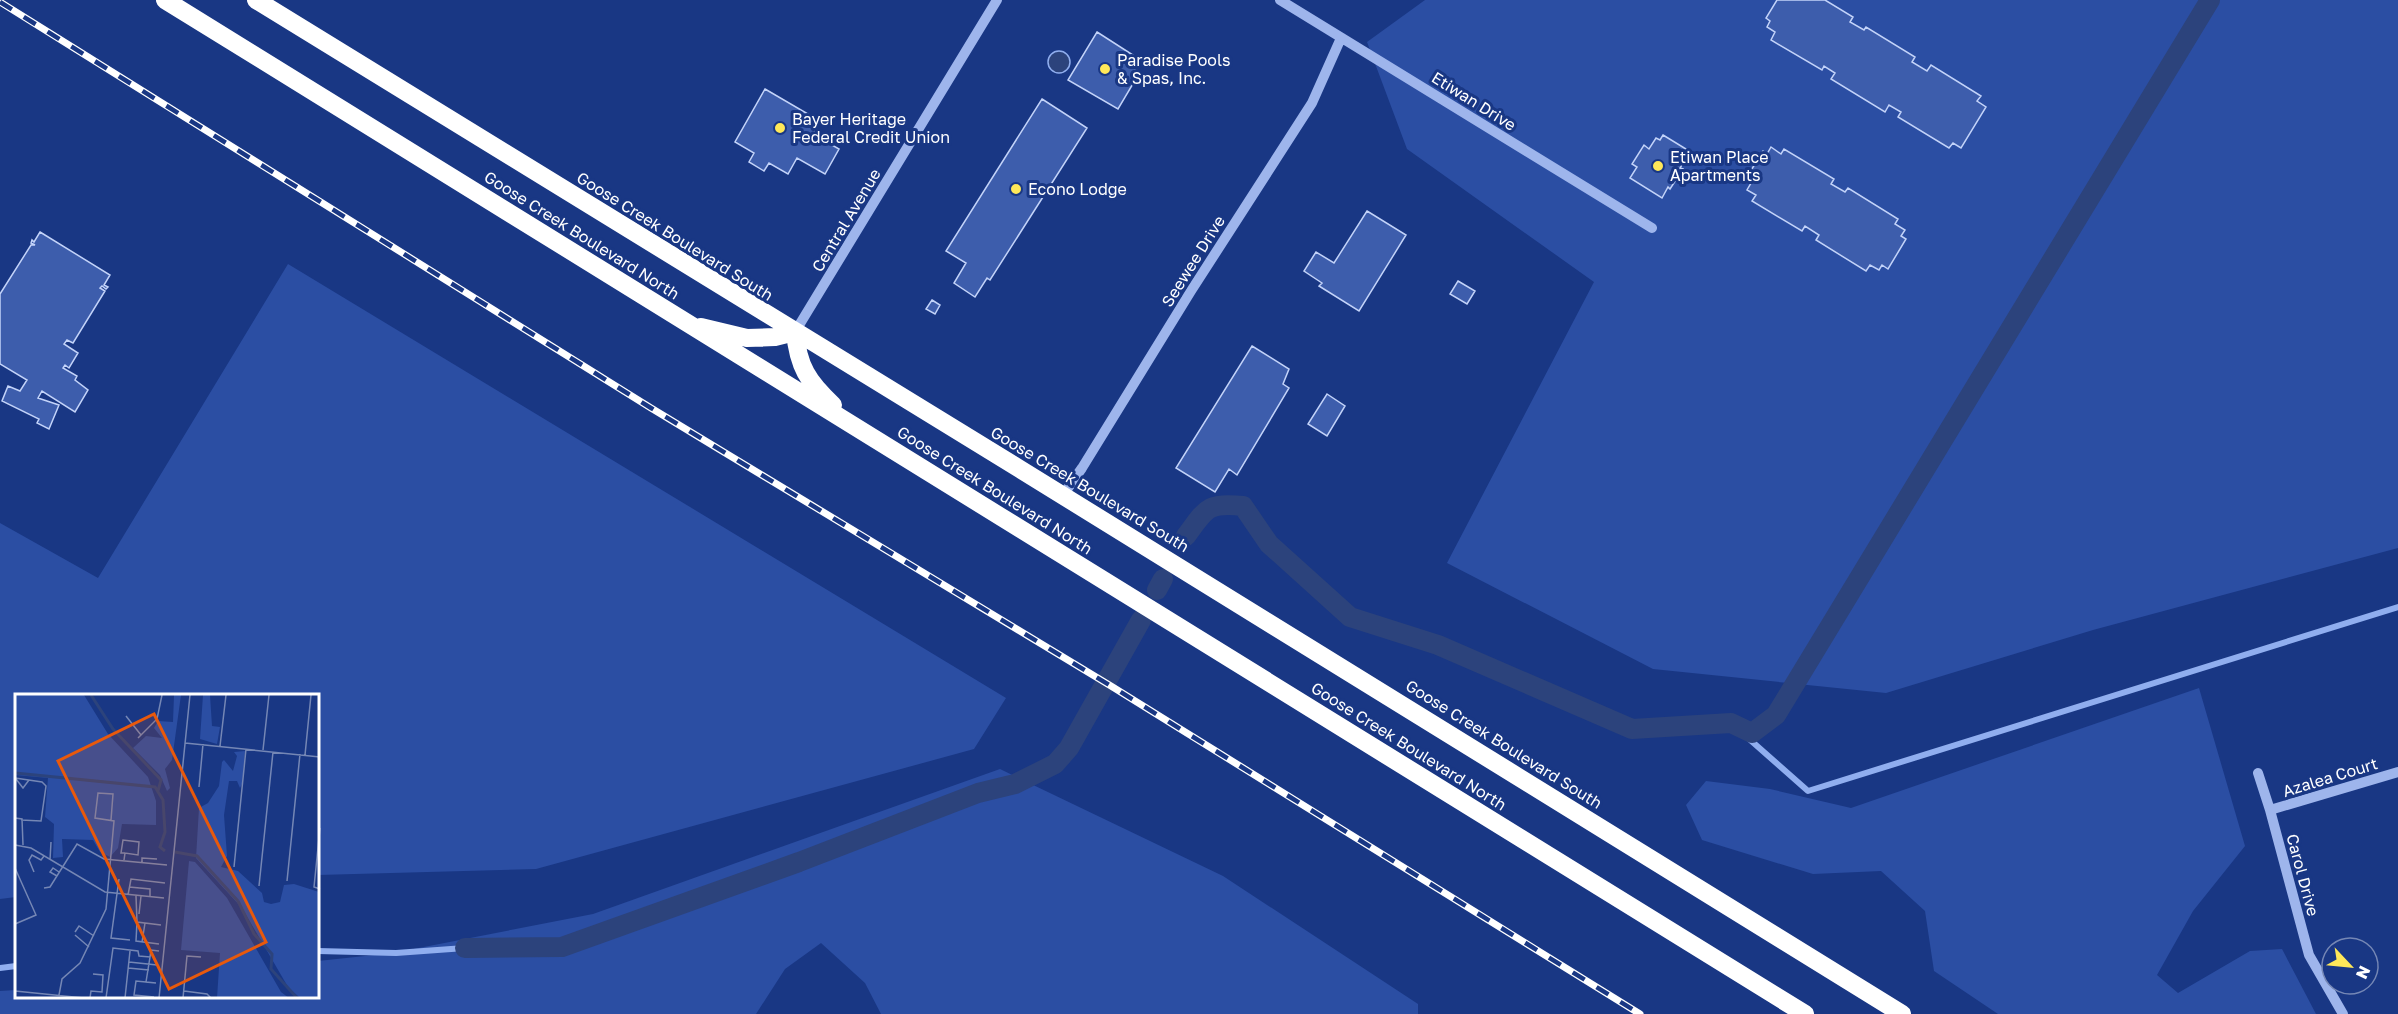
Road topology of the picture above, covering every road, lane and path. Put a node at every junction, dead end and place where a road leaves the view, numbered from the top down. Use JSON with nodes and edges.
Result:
{"nodes":[{"id":1,"x":165,"y":0,"type":"edge"},
{"id":2,"x":256,"y":0,"type":"edge"},
{"id":3,"x":998,"y":0,"type":"edge"},
{"id":4,"x":1280,"y":0,"type":"edge"},
{"id":5,"x":1341,"y":38,"type":"junction"},
{"id":6,"x":1652,"y":228,"type":"dead end"},
{"id":7,"x":690,"y":325,"type":"junction"},
{"id":8,"x":795,"y":332,"type":"junction"},
{"id":9,"x":856,"y":427,"type":"junction"},
{"id":10,"x":1063,"y":495,"type":"junction"},
{"id":11,"x":2398,"y":772,"type":"edge"},
{"id":12,"x":2258,"y":773,"type":"dead end"},
{"id":13,"x":2270,"y":810,"type":"junction"},
{"id":14,"x":1805,"y":1014,"type":"edge"},
{"id":15,"x":1902,"y":1014,"type":"edge"},
{"id":16,"x":2343,"y":1014,"type":"edge"}],
"edges":[{"from":1,"to":7,"type":"highway","name":"Goose Creek Boulevard North"},
{"from":2,"to":8,"type":"highway","name":"Goose Creek Boulevard South"},
{"from":3,"to":8,"type":"street","name":"Central Avenue"},
{"from":4,"to":5,"type":"street","name":"Etiwan Drive"},
{"from":5,"to":6,"type":"street","name":"Etiwan Drive"},
{"from":5,"to":10,"type":"street","name":"Seewee Drive"},
{"from":7,"to":8,"type":"highway"},
{"from":7,"to":9,"type":"highway","name":"Goose Creek Boulevard North"},
{"from":8,"to":9,"type":"highway"},
{"from":8,"to":10,"type":"highway","name":"Goose Creek Boulevard South"},
{"from":9,"to":14,"type":"highway","name":"Goose Creek Boulevard North"},
{"from":10,"to":15,"type":"highway","name":"Goose Creek Boulevard South"},
{"from":11,"to":13,"type":"street","name":"Azalea Court"},
{"from":12,"to":13,"type":"street","name":"Carol Drive"},
{"from":13,"to":16,"type":"street","name":"Carol Drive"}]}
